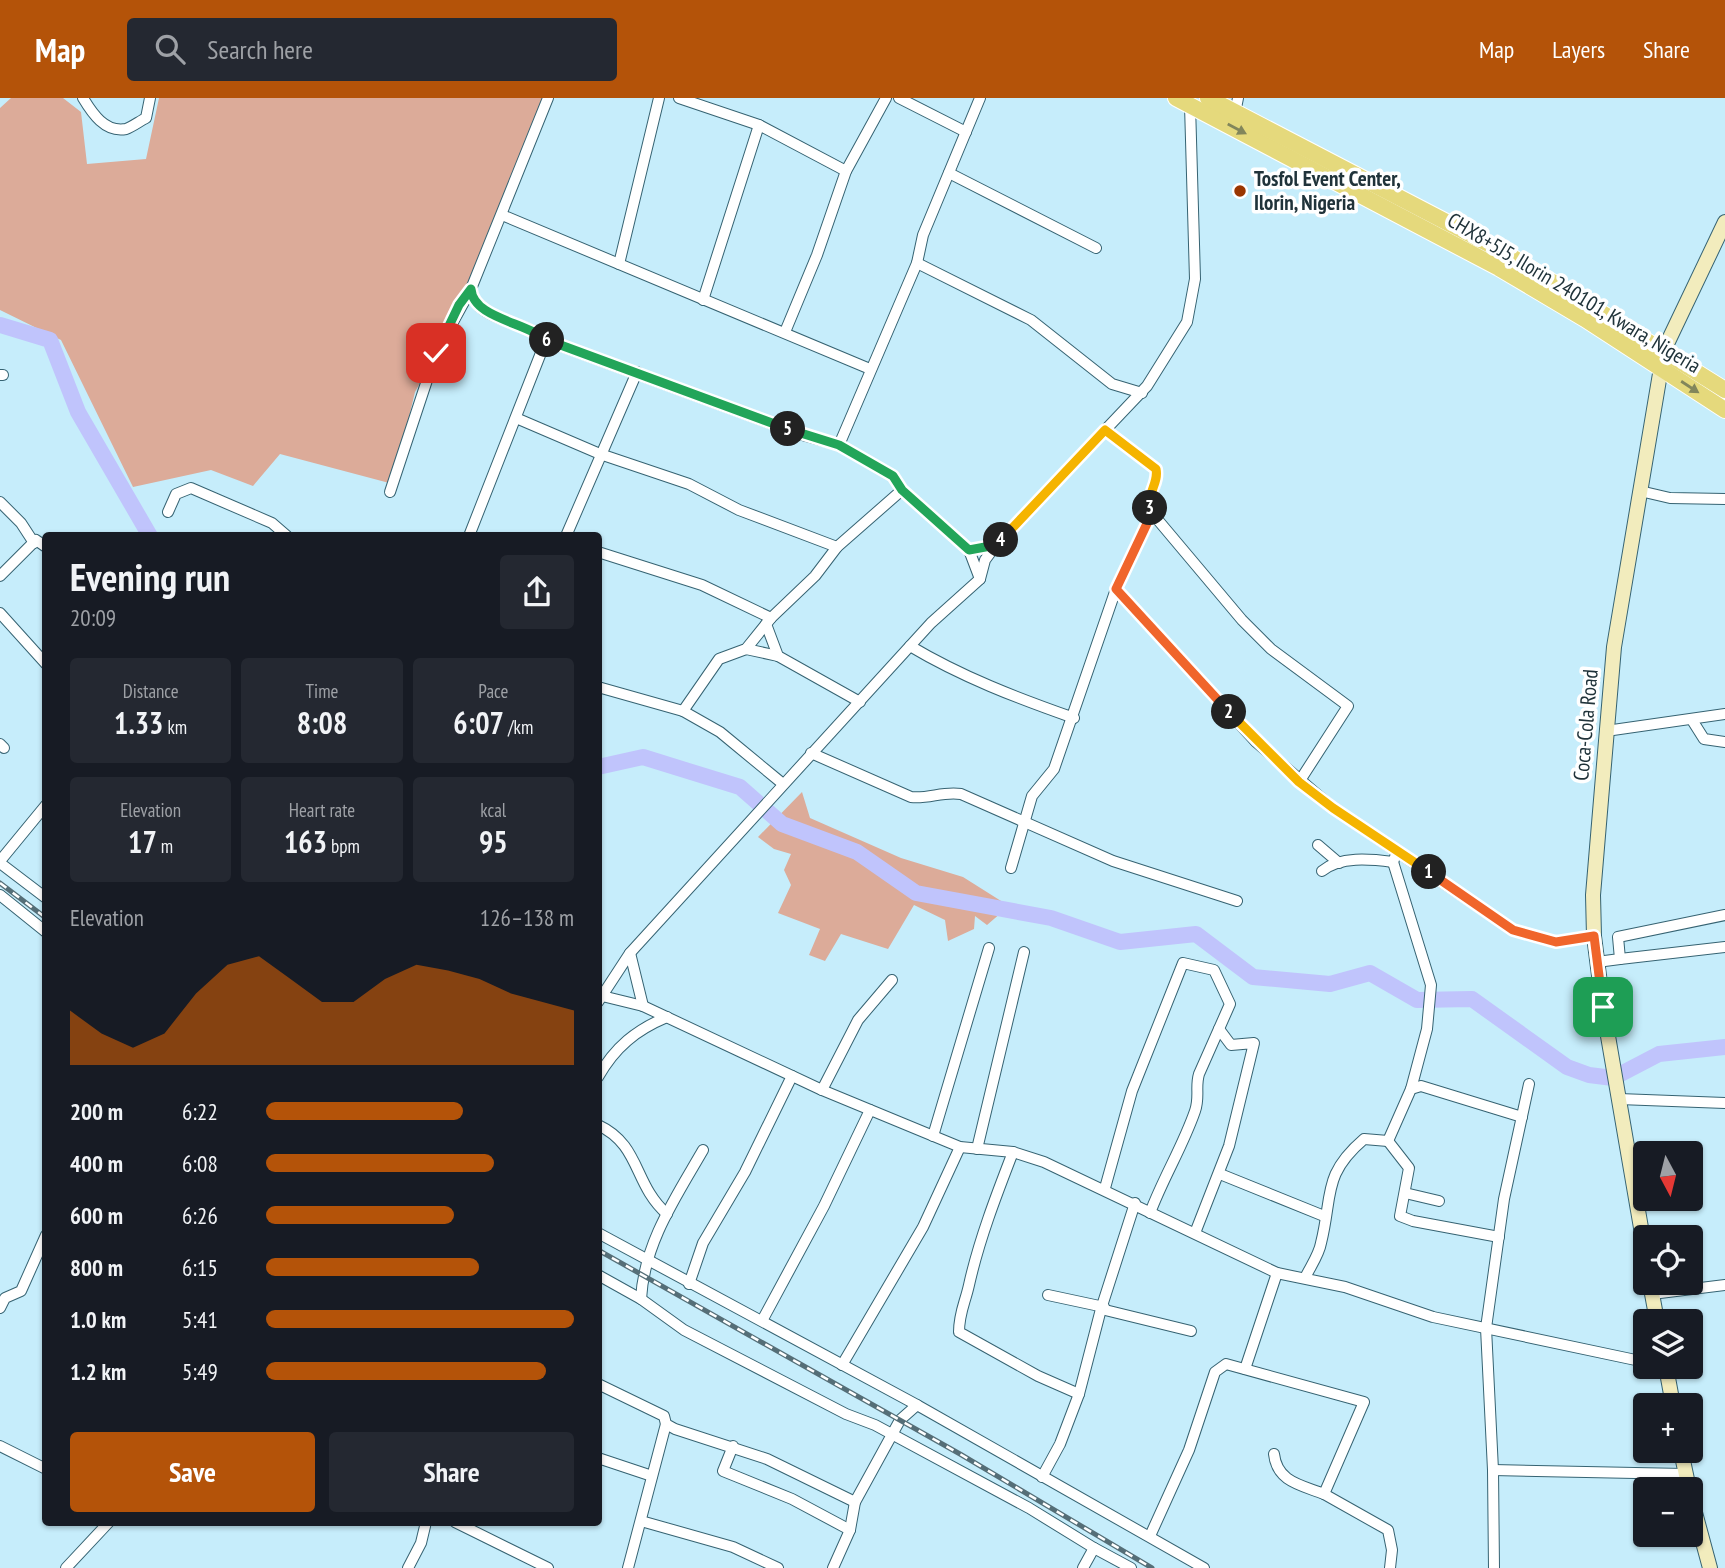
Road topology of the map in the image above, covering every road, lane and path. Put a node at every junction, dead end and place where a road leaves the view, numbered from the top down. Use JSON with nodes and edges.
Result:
{"nodes":[{"id":1,"x":83,"y":98,"type":"edge"},
{"id":2,"x":150,"y":98,"type":"edge"},
{"id":3,"x":548,"y":98,"type":"edge"},
{"id":4,"x":659,"y":98,"type":"edge"},
{"id":5,"x":679,"y":98,"type":"edge"},
{"id":6,"x":886,"y":98,"type":"edge"},
{"id":7,"x":899,"y":98,"type":"edge"},
{"id":8,"x":980,"y":98,"type":"edge"},
{"id":9,"x":1208,"y":98,"type":"edge"},
{"id":10,"x":1183,"y":101,"type":"edge"},
{"id":11,"x":1237,"y":105,"type":"edge"},
{"id":12,"x":759,"y":125,"type":"junction"},
{"id":13,"x":966,"y":132,"type":"junction"},
{"id":14,"x":846,"y":171,"type":"junction"},
{"id":15,"x":949,"y":173,"type":"junction"},
{"id":16,"x":502,"y":215,"type":"junction"},
{"id":17,"x":1725,"y":222,"type":"edge"},
{"id":18,"x":1096,"y":248,"type":"dead end"},
{"id":19,"x":917,"y":263,"type":"junction"},
{"id":20,"x":619,"y":264,"type":"junction"},
{"id":21,"x":471,"y":289,"type":"junction"},
{"id":22,"x":702,"y":300,"type":"junction"},
{"id":23,"x":785,"y":332,"type":"junction"},
{"id":24,"x":546,"y":340,"type":"junction"},
{"id":25,"x":1664,"y":351,"type":"junction"},
{"id":26,"x":870,"y":369,"type":"junction"},
{"id":27,"x":1660,"y":369,"type":"junction"},
{"id":28,"x":637,"y":372,"type":"junction"},
{"id":29,"x":1725,"y":390,"type":"edge"},
{"id":30,"x":1142,"y":393,"type":"junction"},
{"id":31,"x":1725,"y":410,"type":"edge"},
{"id":32,"x":516,"y":418,"type":"junction"},
{"id":33,"x":1105,"y":430,"type":"junction"},
{"id":34,"x":839,"y":445,"type":"junction"},
{"id":35,"x":600,"y":454,"type":"junction"},
{"id":36,"x":902,"y":490,"type":"junction"},
{"id":37,"x":1640,"y":491,"type":"junction"},
{"id":38,"x":390,"y":492,"type":"dead end"},
{"id":39,"x":1725,"y":499,"type":"edge"},
{"id":40,"x":0,"y":502,"type":"edge"},
{"id":41,"x":168,"y":512,"type":"dead end"},
{"id":42,"x":1152,"y":513,"type":"junction"},
{"id":43,"x":282,"y":532,"type":"edge"},
{"id":44,"x":470,"y":532,"type":"edge"},
{"id":45,"x":568,"y":532,"type":"edge"},
{"id":46,"x":34,"y":543,"type":"junction"},
{"id":47,"x":42,"y":544,"type":"edge"},
{"id":48,"x":996,"y":545,"type":"junction"},
{"id":49,"x":837,"y":547,"type":"junction"},
{"id":50,"x":969,"y":550,"type":"junction"},
{"id":51,"x":602,"y":553,"type":"edge"},
{"id":52,"x":0,"y":576,"type":"edge"},
{"id":53,"x":980,"y":579,"type":"junction"},
{"id":54,"x":1116,"y":589,"type":"junction"},
{"id":55,"x":0,"y":613,"type":"edge"},
{"id":56,"x":768,"y":621,"type":"junction"},
{"id":57,"x":910,"y":646,"type":"junction"},
{"id":58,"x":746,"y":649,"type":"junction"},
{"id":59,"x":778,"y":656,"type":"junction"},
{"id":60,"x":42,"y":660,"type":"edge"},
{"id":61,"x":602,"y":688,"type":"edge"},
{"id":62,"x":860,"y":702,"type":"junction"},
{"id":63,"x":683,"y":711,"type":"junction"},
{"id":64,"x":1725,"y":713,"type":"edge"},
{"id":65,"x":1074,"y":718,"type":"junction"},
{"id":66,"x":1692,"y":720,"type":"junction"},
{"id":67,"x":1606,"y":731,"type":"junction"},
{"id":68,"x":1725,"y":742,"type":"edge"},
{"id":69,"x":811,"y":753,"type":"junction"},
{"id":70,"x":1299,"y":782,"type":"junction"},
{"id":71,"x":783,"y":784,"type":"junction"},
{"id":72,"x":42,"y":810,"type":"edge"},
{"id":73,"x":1024,"y":822,"type":"junction"},
{"id":74,"x":1318,"y":845,"type":"dead end"},
{"id":75,"x":1395,"y":856,"type":"junction"},
{"id":76,"x":0,"y":862,"type":"edge"},
{"id":77,"x":1339,"y":863,"type":"junction"},
{"id":78,"x":1011,"y":868,"type":"dead end"},
{"id":79,"x":1322,"y":871,"type":"dead end"},
{"id":80,"x":0,"y":895,"type":"edge"},
{"id":81,"x":42,"y":895,"type":"edge"},
{"id":82,"x":1237,"y":901,"type":"dead end"},
{"id":83,"x":1725,"y":915,"type":"edge"},
{"id":84,"x":42,"y":929,"type":"edge"},
{"id":85,"x":1594,"y":936,"type":"junction"},
{"id":86,"x":1725,"y":947,"type":"edge"},
{"id":87,"x":989,"y":948,"type":"dead end"},
{"id":88,"x":1024,"y":952,"type":"dead end"},
{"id":89,"x":630,"y":953,"type":"junction"},
{"id":90,"x":1620,"y":959,"type":"junction"},
{"id":91,"x":1597,"y":962,"type":"junction"},
{"id":92,"x":892,"y":980,"type":"dead end"},
{"id":93,"x":602,"y":995,"type":"edge"},
{"id":94,"x":602,"y":998,"type":"edge"},
{"id":95,"x":643,"y":1006,"type":"junction"},
{"id":96,"x":667,"y":1017,"type":"junction"},
{"id":97,"x":1219,"y":1029,"type":"junction"},
{"id":98,"x":602,"y":1071,"type":"edge"},
{"id":99,"x":792,"y":1076,"type":"junction"},
{"id":100,"x":1529,"y":1084,"type":"dead end"},
{"id":101,"x":1411,"y":1088,"type":"junction"},
{"id":102,"x":822,"y":1090,"type":"junction"},
{"id":103,"x":1618,"y":1093,"type":"junction"},
{"id":104,"x":1725,"y":1103,"type":"edge"},
{"id":105,"x":870,"y":1110,"type":"junction"},
{"id":106,"x":1521,"y":1117,"type":"junction"},
{"id":107,"x":602,"y":1127,"type":"edge"},
{"id":108,"x":933,"y":1136,"type":"junction"},
{"id":109,"x":1388,"y":1141,"type":"junction"},
{"id":110,"x":960,"y":1147,"type":"junction"},
{"id":111,"x":977,"y":1149,"type":"junction"},
{"id":112,"x":703,"y":1150,"type":"dead end"},
{"id":113,"x":1013,"y":1152,"type":"junction"},
{"id":114,"x":1220,"y":1174,"type":"junction"},
{"id":115,"x":1105,"y":1188,"type":"junction"},
{"id":116,"x":1405,"y":1193,"type":"junction"},
{"id":117,"x":1438,"y":1201,"type":"dead end"},
{"id":118,"x":1135,"y":1203,"type":"junction"},
{"id":119,"x":1150,"y":1213,"type":"junction"},
{"id":120,"x":667,"y":1214,"type":"junction"},
{"id":121,"x":1324,"y":1216,"type":"junction"},
{"id":122,"x":1641,"y":1225,"type":"edge"},
{"id":123,"x":1195,"y":1233,"type":"junction"},
{"id":124,"x":602,"y":1235,"type":"edge"},
{"id":125,"x":1499,"y":1237,"type":"junction"},
{"id":126,"x":42,"y":1245,"type":"edge"},
{"id":127,"x":647,"y":1261,"type":"junction"},
{"id":128,"x":1277,"y":1273,"type":"junction"},
{"id":129,"x":602,"y":1277,"type":"edge"},
{"id":130,"x":1305,"y":1278,"type":"junction"},
{"id":131,"x":690,"y":1284,"type":"junction"},
{"id":132,"x":1725,"y":1285,"type":"edge"},
{"id":133,"x":1703,"y":1286,"type":"edge"},
{"id":134,"x":1048,"y":1294,"type":"dead end"},
{"id":135,"x":641,"y":1299,"type":"junction"},
{"id":136,"x":0,"y":1308,"type":"edge"},
{"id":137,"x":1102,"y":1308,"type":"junction"},
{"id":138,"x":763,"y":1319,"type":"junction"},
{"id":139,"x":1486,"y":1328,"type":"junction"},
{"id":140,"x":1191,"y":1331,"type":"dead end"},
{"id":141,"x":1633,"y":1359,"type":"edge"},
{"id":142,"x":842,"y":1365,"type":"junction"},
{"id":143,"x":1245,"y":1369,"type":"junction"},
{"id":144,"x":602,"y":1386,"type":"edge"},
{"id":145,"x":1079,"y":1394,"type":"junction"},
{"id":146,"x":917,"y":1405,"type":"junction"},
{"id":147,"x":666,"y":1424,"type":"junction"},
{"id":148,"x":892,"y":1436,"type":"junction"},
{"id":149,"x":0,"y":1446,"type":"edge"},
{"id":150,"x":733,"y":1446,"type":"junction"},
{"id":151,"x":1274,"y":1454,"type":"dead end"},
{"id":152,"x":602,"y":1459,"type":"edge"},
{"id":153,"x":1683,"y":1463,"type":"edge"},
{"id":154,"x":42,"y":1467,"type":"edge"},
{"id":155,"x":1493,"y":1470,"type":"junction"},
{"id":156,"x":1685,"y":1474,"type":"junction"},
{"id":157,"x":652,"y":1476,"type":"junction"},
{"id":158,"x":1042,"y":1477,"type":"junction"},
{"id":159,"x":1686,"y":1477,"type":"edge"},
{"id":160,"x":1324,"y":1494,"type":"junction"},
{"id":161,"x":855,"y":1502,"type":"junction"},
{"id":162,"x":641,"y":1521,"type":"junction"},
{"id":163,"x":105,"y":1526,"type":"edge"},
{"id":164,"x":425,"y":1526,"type":"edge"},
{"id":165,"x":463,"y":1526,"type":"edge"},
{"id":166,"x":850,"y":1530,"type":"junction"},
{"id":167,"x":1150,"y":1536,"type":"junction"},
{"id":168,"x":1703,"y":1541,"type":"edge"},
{"id":169,"x":1094,"y":1548,"type":"junction"},
{"id":170,"x":66,"y":1568,"type":"edge"},
{"id":171,"x":408,"y":1568,"type":"edge"},
{"id":172,"x":548,"y":1568,"type":"edge"},
{"id":173,"x":628,"y":1568,"type":"edge"},
{"id":174,"x":778,"y":1568,"type":"edge"},
{"id":175,"x":833,"y":1568,"type":"edge"},
{"id":176,"x":1083,"y":1568,"type":"edge"},
{"id":177,"x":1131,"y":1568,"type":"edge"},
{"id":178,"x":1204,"y":1568,"type":"edge"},
{"id":179,"x":1390,"y":1568,"type":"edge"},
{"id":180,"x":1494,"y":1568,"type":"edge"},
{"id":181,"x":1710,"y":1568,"type":"edge"}],
"edges":[{"from":1,"to":2,"type":"street"},
{"from":3,"to":16,"type":"street"},
{"from":4,"to":20,"type":"street"},
{"from":5,"to":12,"type":"street"},
{"from":6,"to":14,"type":"street"},
{"from":7,"to":13,"type":"street"},
{"from":8,"to":13,"type":"street"},
{"from":9,"to":11,"type":"main road","name":"CHX8+5J5, Ilorin 240101, Kwara, Nigeria"},
{"from":10,"to":27,"type":"main road","name":"CHX8+5J5, Ilorin 240101, Kwara, Nigeria","one_way":true},
{"from":10,"to":30,"type":"street"},
{"from":11,"to":25,"type":"main road","name":"CHX8+5J5, Ilorin 240101, Kwara, Nigeria"},
{"from":12,"to":14,"type":"street"},
{"from":12,"to":22,"type":"street"},
{"from":13,"to":15,"type":"street"},
{"from":14,"to":23,"type":"street"},
{"from":15,"to":18,"type":"street"},
{"from":15,"to":19,"type":"street"},
{"from":16,"to":20,"type":"street"},
{"from":16,"to":21,"type":"street"},
{"from":17,"to":25,"type":"street","name":"Coca-Cola Road"},
{"from":19,"to":26,"type":"street"},
{"from":19,"to":30,"type":"street"},
{"from":20,"to":22,"type":"street"},
{"from":21,"to":24,"type":"street"},
{"from":21,"to":38,"type":"street"},
{"from":22,"to":23,"type":"street"},
{"from":23,"to":26,"type":"street"},
{"from":24,"to":28,"type":"street"},
{"from":24,"to":32,"type":"street"},
{"from":25,"to":27,"type":"street","name":"Coca-Cola Road"},
{"from":25,"to":29,"type":"main road","name":"CHX8+5J5, Ilorin 240101, Kwara, Nigeria"},
{"from":26,"to":34,"type":"street"},
{"from":27,"to":31,"type":"main road","name":"CHX8+5J5, Ilorin 240101, Kwara, Nigeria","one_way":true},
{"from":27,"to":37,"type":"street","name":"Coca-Cola Road"},
{"from":28,"to":34,"type":"street"},
{"from":28,"to":35,"type":"street"},
{"from":30,"to":33,"type":"street"},
{"from":32,"to":35,"type":"street"},
{"from":32,"to":44,"type":"street"},
{"from":33,"to":42,"type":"street"},
{"from":33,"to":48,"type":"street"},
{"from":34,"to":36,"type":"street"},
{"from":35,"to":45,"type":"street"},
{"from":35,"to":49,"type":"street"},
{"from":36,"to":49,"type":"street"},
{"from":36,"to":50,"type":"street"},
{"from":37,"to":39,"type":"street"},
{"from":37,"to":67,"type":"street","name":"Coca-Cola Road"},
{"from":40,"to":46,"type":"street"},
{"from":41,"to":43,"type":"street"},
{"from":42,"to":54,"type":"street"},
{"from":42,"to":70,"type":"street"},
{"from":46,"to":47,"type":"street"},
{"from":46,"to":52,"type":"street"},
{"from":48,"to":50,"type":"street"},
{"from":48,"to":53,"type":"street"},
{"from":49,"to":56,"type":"street"},
{"from":50,"to":53,"type":"street"},
{"from":51,"to":56,"type":"street"},
{"from":53,"to":57,"type":"street"},
{"from":54,"to":65,"type":"street"},
{"from":54,"to":70,"type":"street"},
{"from":55,"to":60,"type":"street"},
{"from":56,"to":58,"type":"street"},
{"from":56,"to":59,"type":"street"},
{"from":57,"to":62,"type":"street"},
{"from":57,"to":65,"type":"street"},
{"from":58,"to":59,"type":"street"},
{"from":58,"to":63,"type":"street"},
{"from":59,"to":62,"type":"street"},
{"from":61,"to":63,"type":"street"},
{"from":62,"to":69,"type":"street"},
{"from":63,"to":71,"type":"street"},
{"from":64,"to":66,"type":"street"},
{"from":65,"to":73,"type":"street"},
{"from":66,"to":67,"type":"street"},
{"from":66,"to":68,"type":"street"},
{"from":67,"to":85,"type":"street","name":"Coca-Cola Road"},
{"from":69,"to":71,"type":"street"},
{"from":69,"to":73,"type":"street"},
{"from":70,"to":75,"type":"street"},
{"from":71,"to":89,"type":"street"},
{"from":72,"to":76,"type":"street"},
{"from":73,"to":78,"type":"street"},
{"from":73,"to":82,"type":"street"},
{"from":74,"to":77,"type":"street"},
{"from":75,"to":77,"type":"street"},
{"from":75,"to":85,"type":"street"},
{"from":75,"to":101,"type":"street"},
{"from":76,"to":81,"type":"street"},
{"from":77,"to":79,"type":"street"},
{"from":80,"to":84,"type":"street"},
{"from":83,"to":90,"type":"street"},
{"from":85,"to":91,"type":"street","name":"Coca-Cola Road"},
{"from":86,"to":90,"type":"street"},
{"from":87,"to":108,"type":"street"},
{"from":88,"to":111,"type":"street"},
{"from":89,"to":93,"type":"street"},
{"from":89,"to":95,"type":"street"},
{"from":90,"to":91,"type":"street"},
{"from":91,"to":103,"type":"street","name":"Coca-Cola Road"},
{"from":92,"to":102,"type":"street"},
{"from":94,"to":95,"type":"street"},
{"from":95,"to":96,"type":"street"},
{"from":96,"to":98,"type":"street"},
{"from":96,"to":99,"type":"street"},
{"from":97,"to":114,"type":"street"},
{"from":97,"to":115,"type":"street"},
{"from":97,"to":119,"type":"street"},
{"from":99,"to":102,"type":"street"},
{"from":99,"to":131,"type":"street"},
{"from":100,"to":106,"type":"street"},
{"from":101,"to":106,"type":"street"},
{"from":101,"to":109,"type":"street"},
{"from":102,"to":105,"type":"street"},
{"from":103,"to":104,"type":"street"},
{"from":103,"to":122,"type":"street","name":"Coca-Cola Road"},
{"from":105,"to":108,"type":"street"},
{"from":105,"to":138,"type":"street"},
{"from":106,"to":125,"type":"street"},
{"from":107,"to":120,"type":"street"},
{"from":108,"to":110,"type":"street"},
{"from":109,"to":116,"type":"street"},
{"from":109,"to":121,"type":"street"},
{"from":110,"to":111,"type":"street"},
{"from":110,"to":142,"type":"street"},
{"from":111,"to":113,"type":"street"},
{"from":112,"to":120,"type":"street"},
{"from":113,"to":115,"type":"street"},
{"from":113,"to":145,"type":"street"},
{"from":114,"to":121,"type":"street"},
{"from":114,"to":123,"type":"street"},
{"from":115,"to":118,"type":"street"},
{"from":116,"to":117,"type":"street"},
{"from":116,"to":125,"type":"street"},
{"from":118,"to":119,"type":"street"},
{"from":118,"to":137,"type":"street"},
{"from":119,"to":123,"type":"street"},
{"from":120,"to":127,"type":"street"},
{"from":121,"to":130,"type":"street"},
{"from":123,"to":128,"type":"street"},
{"from":124,"to":127,"type":"street"},
{"from":125,"to":139,"type":"street"},
{"from":126,"to":136,"type":"street"},
{"from":127,"to":131,"type":"street"},
{"from":127,"to":135,"type":"street"},
{"from":128,"to":130,"type":"street"},
{"from":128,"to":143,"type":"street"},
{"from":129,"to":135,"type":"street"},
{"from":130,"to":139,"type":"street"},
{"from":131,"to":138,"type":"street"},
{"from":132,"to":133,"type":"street"},
{"from":134,"to":137,"type":"street"},
{"from":135,"to":148,"type":"street"},
{"from":137,"to":140,"type":"street"},
{"from":137,"to":145,"type":"street"},
{"from":138,"to":142,"type":"street"},
{"from":139,"to":141,"type":"street"},
{"from":139,"to":155,"type":"street"},
{"from":142,"to":146,"type":"street"},
{"from":143,"to":160,"type":"street"},
{"from":143,"to":167,"type":"street"},
{"from":144,"to":147,"type":"street"},
{"from":145,"to":158,"type":"street"},
{"from":146,"to":148,"type":"street"},
{"from":146,"to":158,"type":"street"},
{"from":147,"to":150,"type":"street"},
{"from":147,"to":157,"type":"street"},
{"from":148,"to":161,"type":"street"},
{"from":148,"to":169,"type":"street"},
{"from":149,"to":154,"type":"street"},
{"from":150,"to":161,"type":"street"},
{"from":150,"to":166,"type":"street"},
{"from":151,"to":160,"type":"street"},
{"from":152,"to":157,"type":"street"},
{"from":153,"to":156,"type":"street"},
{"from":155,"to":156,"type":"street"},
{"from":155,"to":180,"type":"street"},
{"from":156,"to":159,"type":"street"},
{"from":157,"to":162,"type":"street"},
{"from":158,"to":167,"type":"street"},
{"from":160,"to":179,"type":"street"},
{"from":161,"to":166,"type":"street"},
{"from":162,"to":173,"type":"street"},
{"from":162,"to":174,"type":"street"},
{"from":163,"to":170,"type":"street"},
{"from":164,"to":171,"type":"street"},
{"from":165,"to":172,"type":"street"},
{"from":166,"to":175,"type":"street"},
{"from":167,"to":178,"type":"street"},
{"from":168,"to":181,"type":"street"},
{"from":169,"to":176,"type":"street"},
{"from":169,"to":177,"type":"street"}]}
